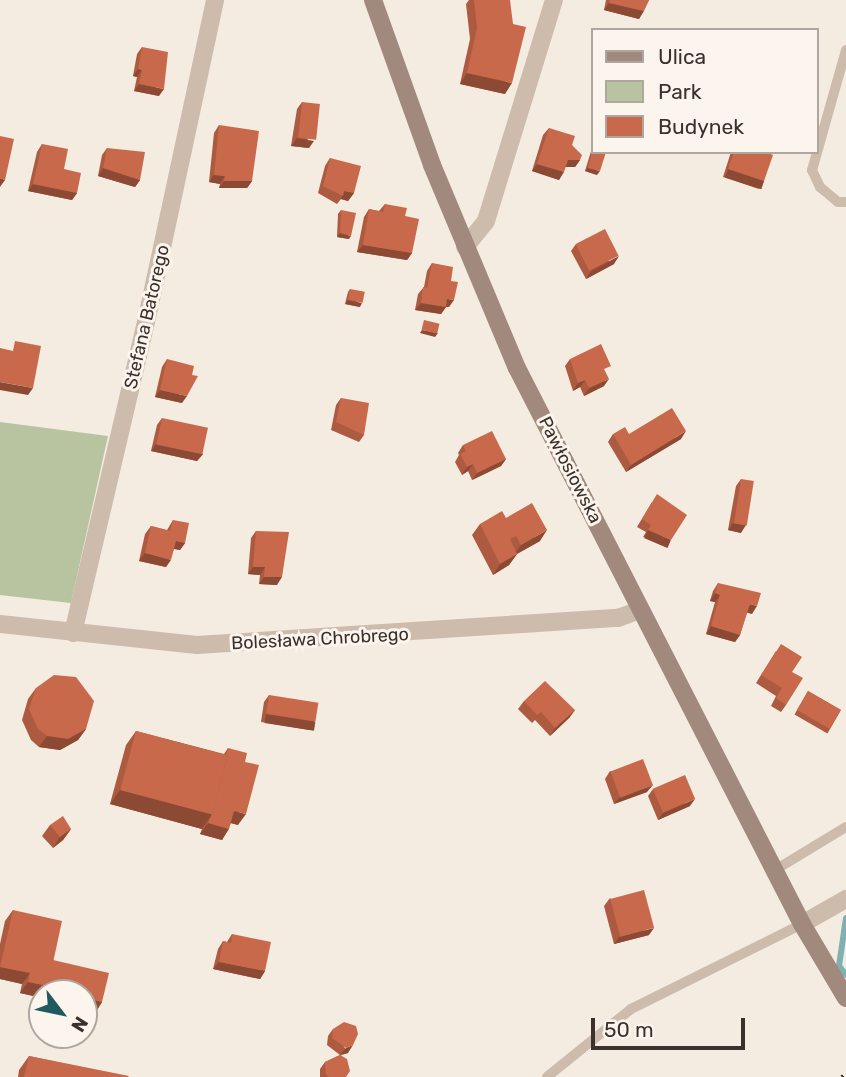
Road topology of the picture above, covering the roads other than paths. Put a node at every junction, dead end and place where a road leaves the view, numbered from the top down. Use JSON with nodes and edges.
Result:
{"nodes":[{"id":1,"x":215,"y":0,"type":"edge"},
{"id":2,"x":373,"y":0,"type":"edge"},
{"id":3,"x":554,"y":0,"type":"edge"},
{"id":4,"x":846,"y":50,"type":"edge"},
{"id":5,"x":818,"y":149,"type":"edge"},
{"id":6,"x":817,"y":154,"type":"edge"},
{"id":7,"x":846,"y":202,"type":"edge"},
{"id":8,"x":465,"y":247,"type":"junction"},
{"id":9,"x":640,"y":610,"type":"junction"},
{"id":10,"x":0,"y":624,"type":"edge"},
{"id":11,"x":73,"y":633,"type":"junction"},
{"id":12,"x":846,"y":828,"type":"edge"},
{"id":13,"x":775,"y":870,"type":"junction"},
{"id":14,"x":846,"y":899,"type":"edge"},
{"id":15,"x":802,"y":924,"type":"junction"},
{"id":16,"x":846,"y":998,"type":"edge"},
{"id":17,"x":547,"y":1077,"type":"edge"}],
"edges":[{"from":1,"to":11,"type":"street","name":"Stefana Batorego"},
{"from":2,"to":8,"type":"street","name":"Pawłosiowska"},
{"from":3,"to":8,"type":"street"},
{"from":4,"to":5,"type":"lane"},
{"from":6,"to":7,"type":"lane"},
{"from":8,"to":9,"type":"street","name":"Pawłosiowska"},
{"from":9,"to":11,"type":"street","name":"Bolesława Chrobrego"},
{"from":9,"to":13,"type":"street","name":"Pawłosiowska"},
{"from":10,"to":11,"type":"street","name":"Bolesława Chrobrego"},
{"from":12,"to":13,"type":"lane"},
{"from":13,"to":15,"type":"street","name":"Pawłosiowska"},
{"from":14,"to":15,"type":"street"},
{"from":15,"to":16,"type":"street","name":"Pawłosiowska"},
{"from":15,"to":17,"type":"lane"}]}
